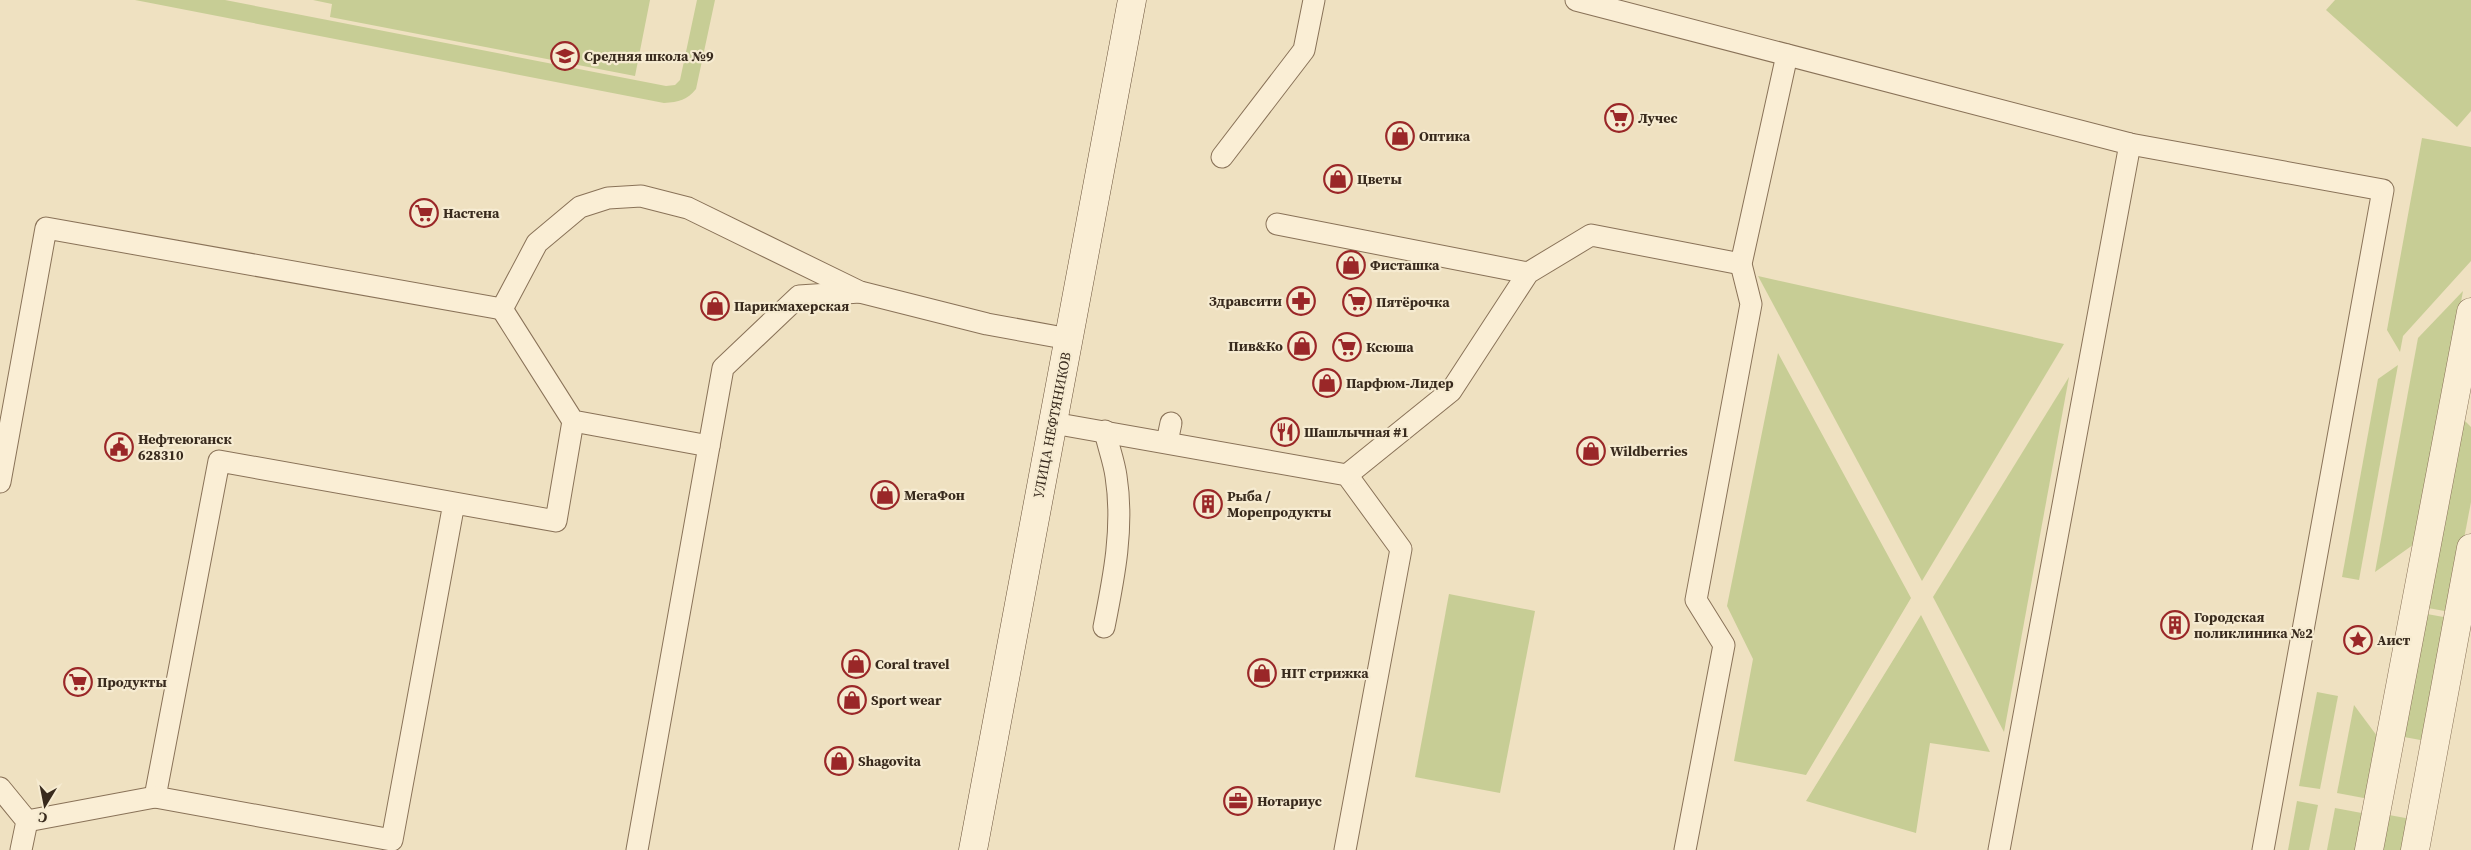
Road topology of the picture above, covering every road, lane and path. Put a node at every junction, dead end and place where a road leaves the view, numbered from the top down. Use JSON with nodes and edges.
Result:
{"nodes":[{"id":1,"x":1132,"y":0,"type":"edge"},
{"id":2,"x":1314,"y":0,"type":"edge"},
{"id":3,"x":1576,"y":0,"type":"edge"},
{"id":4,"x":1787,"y":54,"type":"junction"},
{"id":5,"x":2130,"y":144,"type":"junction"},
{"id":6,"x":1222,"y":157,"type":"dead end"},
{"id":7,"x":1277,"y":224,"type":"dead end"},
{"id":8,"x":1741,"y":264,"type":"junction"},
{"id":9,"x":1528,"y":273,"type":"junction"},
{"id":10,"x":860,"y":292,"type":"junction"},
{"id":11,"x":502,"y":309,"type":"junction"},
{"id":12,"x":2471,"y":312,"type":"edge"},
{"id":13,"x":1069,"y":339,"type":"junction"},
{"id":14,"x":572,"y":421,"type":"junction"},
{"id":15,"x":1053,"y":423,"type":"junction"},
{"id":16,"x":1104,"y":432,"type":"junction"},
{"id":17,"x":709,"y":446,"type":"junction"},
{"id":18,"x":1347,"y":475,"type":"junction"},
{"id":19,"x":0,"y":482,"type":"edge"},
{"id":20,"x":454,"y":503,"type":"junction"},
{"id":21,"x":2471,"y":548,"type":"edge"},
{"id":22,"x":1104,"y":628,"type":"dead end"},
{"id":23,"x":0,"y":788,"type":"edge"},
{"id":24,"x":155,"y":796,"type":"junction"},
{"id":25,"x":27,"y":821,"type":"junction"},
{"id":26,"x":21,"y":850,"type":"edge"},
{"id":27,"x":636,"y":850,"type":"edge"},
{"id":28,"x":973,"y":850,"type":"edge"},
{"id":29,"x":1345,"y":850,"type":"edge"},
{"id":30,"x":1685,"y":850,"type":"edge"},
{"id":31,"x":2000,"y":850,"type":"edge"},
{"id":32,"x":2263,"y":850,"type":"edge"},
{"id":33,"x":2370,"y":850,"type":"edge"},
{"id":34,"x":2415,"y":850,"type":"edge"}],
"edges":[{"from":1,"to":13,"type":"main road","name":"УЛИЦА НЕФТЯНИКОВ"},
{"from":2,"to":6,"type":"lane"},
{"from":3,"to":4,"type":"lane"},
{"from":4,"to":5,"type":"lane"},
{"from":4,"to":8,"type":"lane"},
{"from":5,"to":31,"type":"lane"},
{"from":5,"to":32,"type":"lane"},
{"from":7,"to":9,"type":"lane"},
{"from":8,"to":9,"type":"lane"},
{"from":8,"to":30,"type":"lane"},
{"from":9,"to":18,"type":"lane"},
{"from":10,"to":11,"type":"lane"},
{"from":10,"to":13,"type":"lane"},
{"from":10,"to":17,"type":"lane"},
{"from":11,"to":14,"type":"lane"},
{"from":11,"to":19,"type":"lane"},
{"from":12,"to":33,"type":"main road"},
{"from":13,"to":15,"type":"main road","name":"УЛИЦА НЕФТЯНИКОВ"},
{"from":14,"to":17,"type":"lane"},
{"from":14,"to":20,"type":"lane"},
{"from":15,"to":16,"type":"lane"},
{"from":15,"to":28,"type":"main road","name":"УЛИЦА НЕФТЯНИКОВ"},
{"from":16,"to":18,"type":"lane"},
{"from":16,"to":22,"type":"lane"},
{"from":17,"to":27,"type":"lane"},
{"from":18,"to":29,"type":"lane"},
{"from":20,"to":24,"type":"lane"},
{"from":20,"to":24,"type":"lane"},
{"from":21,"to":34,"type":"main road"},
{"from":23,"to":25,"type":"lane"},
{"from":24,"to":25,"type":"lane"},
{"from":25,"to":26,"type":"lane"}]}
